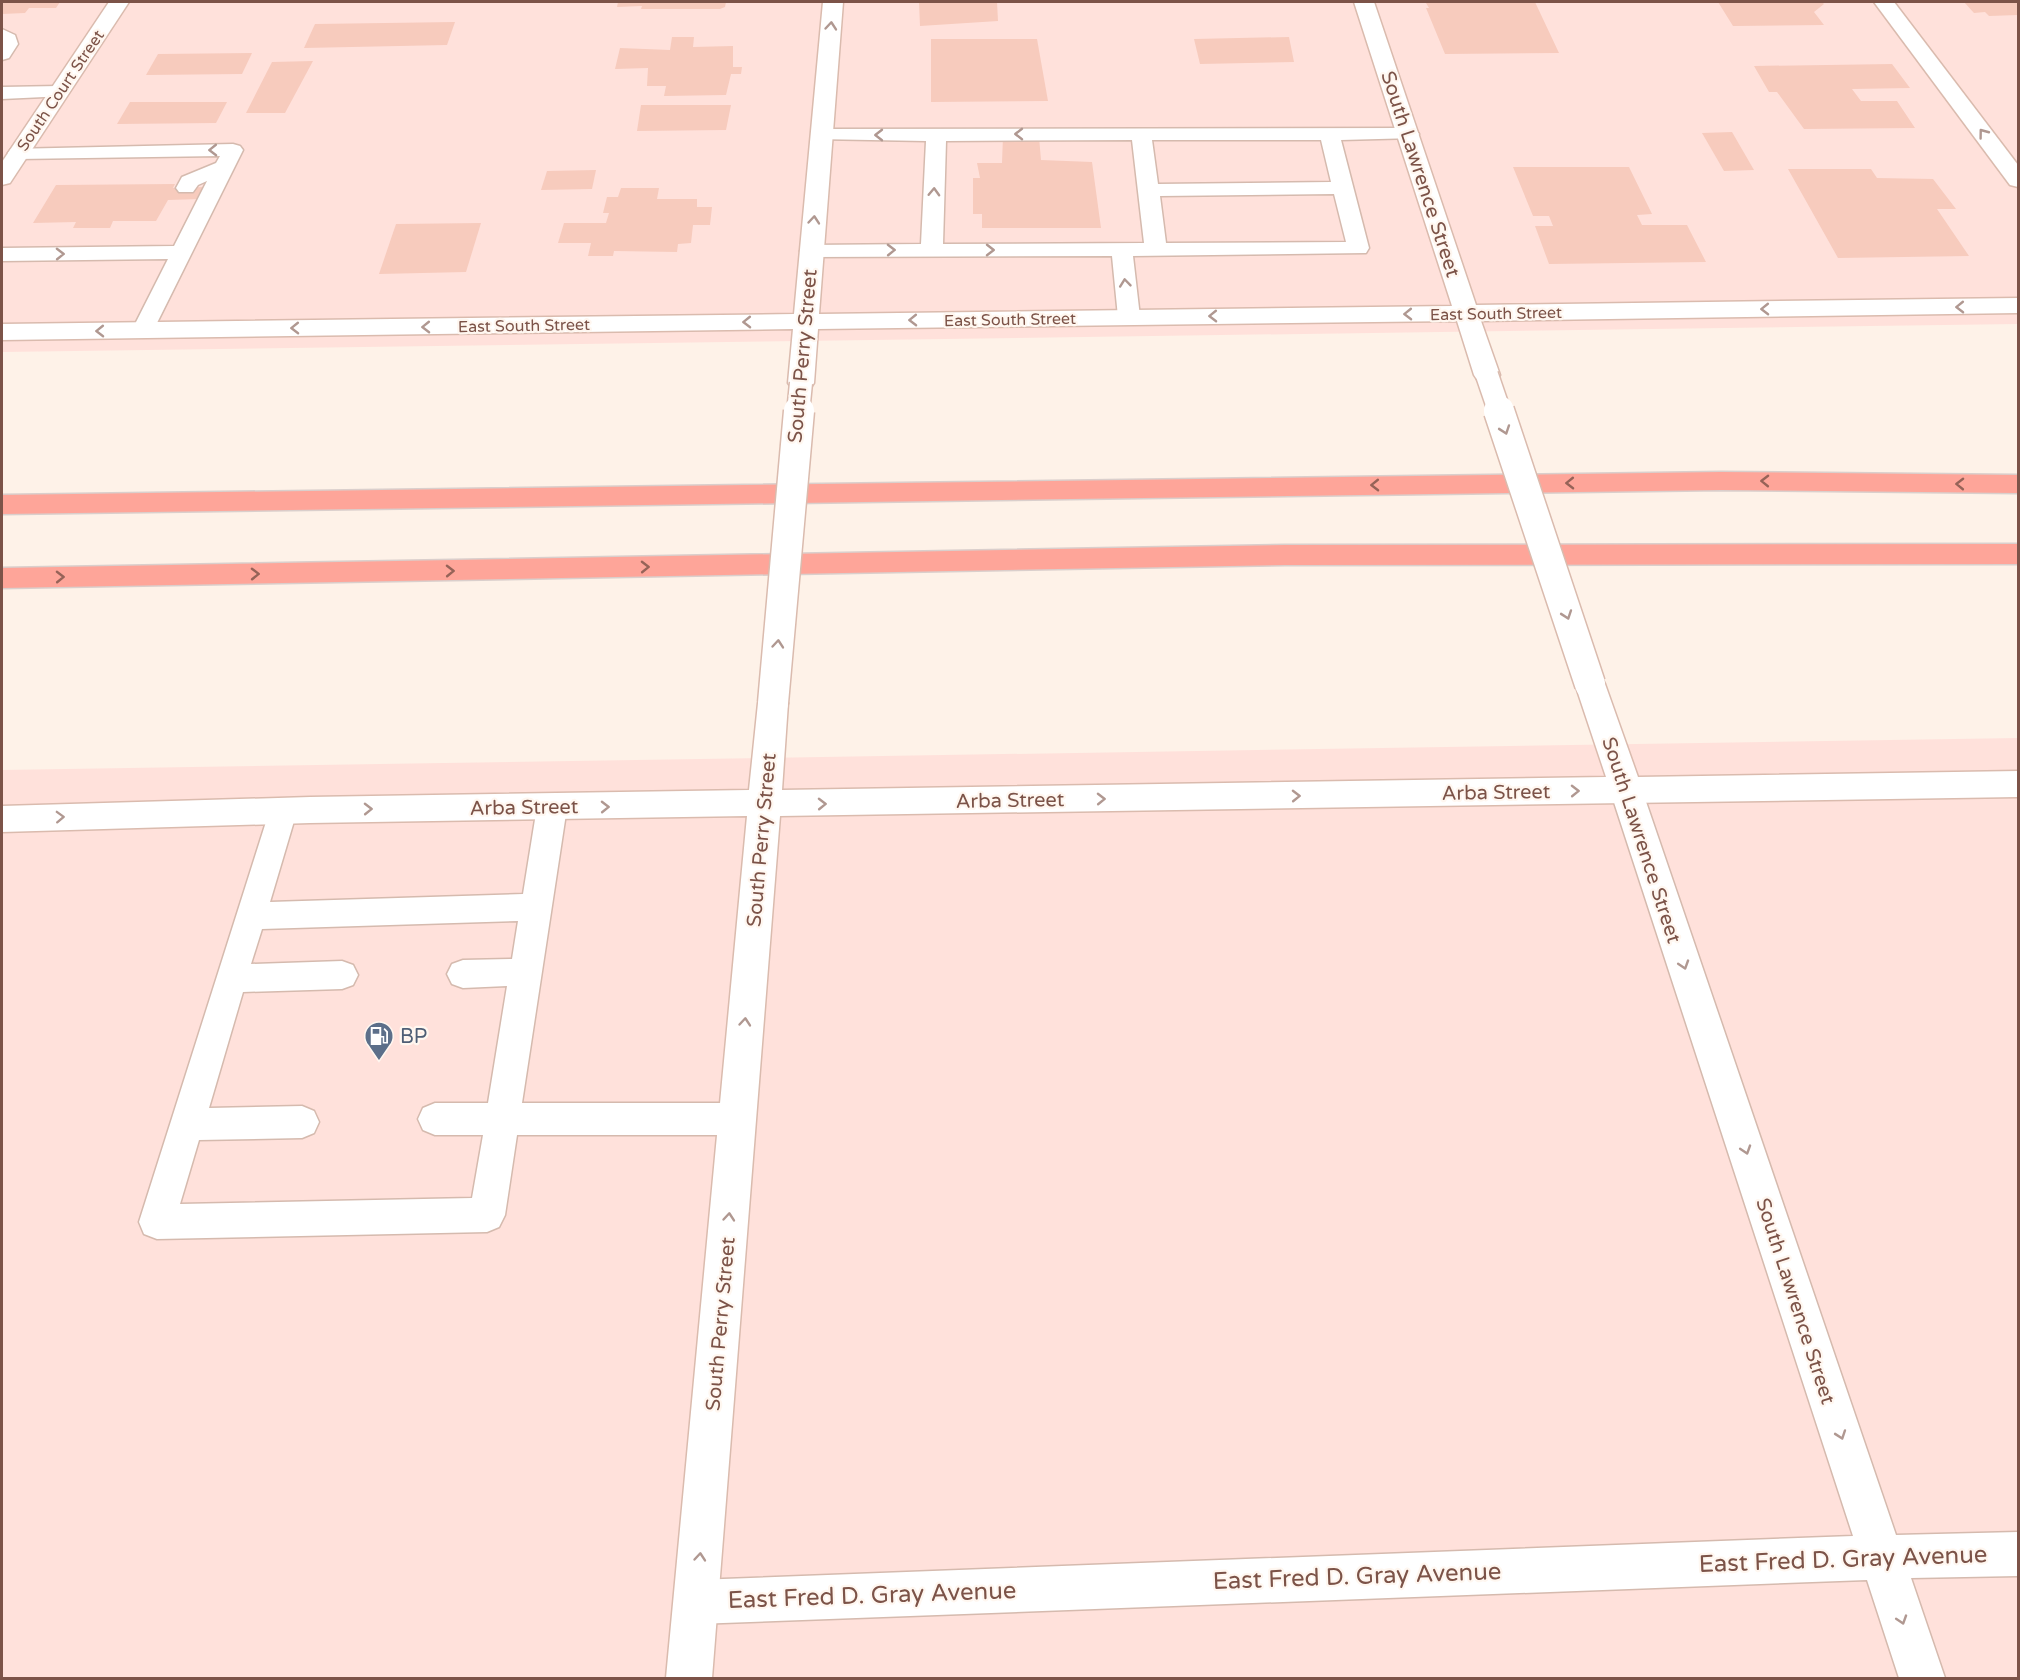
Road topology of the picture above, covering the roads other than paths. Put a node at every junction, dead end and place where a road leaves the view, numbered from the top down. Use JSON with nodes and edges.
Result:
{"nodes":[{"id":1,"x":119,"y":2,"type":"edge"},
{"id":2,"x":833,"y":2,"type":"edge"},
{"id":3,"x":1364,"y":2,"type":"edge"},
{"id":4,"x":1884,"y":2,"type":"edge"},
{"id":5,"x":2,"y":35,"type":"edge"},
{"id":6,"x":2,"y":54,"type":"edge"},
{"id":7,"x":59,"y":92,"type":"junction"},
{"id":8,"x":2,"y":93,"type":"edge"},
{"id":9,"x":1329,"y":134,"type":"junction"},
{"id":10,"x":1409,"y":134,"type":"junction"},
{"id":11,"x":822,"y":135,"type":"junction"},
{"id":12,"x":1142,"y":140,"type":"junction"},
{"id":13,"x":936,"y":142,"type":"junction"},
{"id":14,"x":1003,"y":148,"type":"dead end"},
{"id":15,"x":1040,"y":148,"type":"dead end"},
{"id":16,"x":18,"y":153,"type":"junction"},
{"id":17,"x":224,"y":167,"type":"junction"},
{"id":18,"x":2,"y":178,"type":"edge"},
{"id":19,"x":2019,"y":180,"type":"edge"},
{"id":20,"x":1343,"y":188,"type":"junction"},
{"id":21,"x":1149,"y":190,"type":"junction"},
{"id":22,"x":184,"y":206,"type":"junction"},
{"id":23,"x":1156,"y":249,"type":"junction"},
{"id":24,"x":932,"y":250,"type":"junction"},
{"id":25,"x":1122,"y":250,"type":"junction"},
{"id":26,"x":811,"y":251,"type":"junction"},
{"id":27,"x":182,"y":252,"type":"junction"},
{"id":28,"x":2,"y":255,"type":"edge"},
{"id":29,"x":2019,"y":306,"type":"edge"},
{"id":30,"x":1467,"y":313,"type":"junction"},
{"id":31,"x":1129,"y":317,"type":"junction"},
{"id":32,"x":805,"y":321,"type":"junction"},
{"id":33,"x":143,"y":330,"type":"junction"},
{"id":34,"x":2,"y":332,"type":"edge"},
{"id":35,"x":2019,"y":484,"type":"edge"},
{"id":36,"x":2,"y":505,"type":"edge"},
{"id":37,"x":2019,"y":554,"type":"edge"},
{"id":38,"x":2,"y":578,"type":"edge"},
{"id":39,"x":2019,"y":784,"type":"edge"},
{"id":40,"x":1626,"y":790,"type":"junction"},
{"id":41,"x":764,"y":805,"type":"junction"},
{"id":42,"x":552,"y":807,"type":"junction"},
{"id":43,"x":282,"y":811,"type":"junction"},
{"id":44,"x":2,"y":819,"type":"edge"},
{"id":45,"x":536,"y":908,"type":"junction"},
{"id":46,"x":250,"y":916,"type":"junction"},
{"id":47,"x":526,"y":972,"type":"junction"},
{"id":48,"x":463,"y":974,"type":"dead end"},
{"id":49,"x":342,"y":975,"type":"dead end"},
{"id":50,"x":231,"y":978,"type":"junction"},
{"id":51,"x":502,"y":1118,"type":"junction"},
{"id":52,"x":435,"y":1119,"type":"dead end"},
{"id":53,"x":737,"y":1119,"type":"junction"},
{"id":54,"x":302,"y":1122,"type":"dead end"},
{"id":55,"x":187,"y":1124,"type":"junction"},
{"id":56,"x":2019,"y":1554,"type":"edge"},
{"id":57,"x":1882,"y":1557,"type":"junction"},
{"id":58,"x":696,"y":1602,"type":"junction"},
{"id":59,"x":689,"y":1678,"type":"edge"},
{"id":60,"x":1922,"y":1678,"type":"edge"}],
"edges":[{"from":1,"to":7,"type":"main road","name":"South Court Street"},
{"from":11,"to":2,"type":"main road","name":"South Perry Street","one_way":true},
{"from":3,"to":10,"type":"main road","name":"South Lawrence Street"},
{"from":19,"to":4,"type":"main road","one_way":true},
{"from":5,"to":6,"type":"lane"},
{"from":7,"to":8,"type":"lane"},
{"from":7,"to":16,"type":"main road","name":"South Court Street"},
{"from":9,"to":10,"type":"lane"},
{"from":9,"to":12,"type":"lane"},
{"from":9,"to":20,"type":"lane"},
{"from":10,"to":30,"type":"main road","name":"South Lawrence Street"},
{"from":13,"to":11,"type":"lane","one_way":true},
{"from":26,"to":11,"type":"main road","name":"South Perry Street","one_way":true},
{"from":12,"to":13,"type":"lane","one_way":true},
{"from":12,"to":15,"type":"lane"},
{"from":12,"to":21,"type":"lane"},
{"from":13,"to":14,"type":"lane"},
{"from":24,"to":13,"type":"lane","one_way":true},
{"from":17,"to":16,"type":"lane","one_way":true},
{"from":16,"to":18,"type":"main road","name":"South Court Street"},
{"from":17,"to":22,"type":"lane"},
{"from":17,"to":22,"type":"lane"},
{"from":20,"to":21,"type":"lane"},
{"from":20,"to":23,"type":"lane"},
{"from":21,"to":23,"type":"lane"},
{"from":22,"to":27,"type":"lane"},
{"from":23,"to":25,"type":"lane"},
{"from":24,"to":25,"type":"lane","one_way":true},
{"from":26,"to":24,"type":"lane","one_way":true},
{"from":31,"to":25,"type":"lane","one_way":true},
{"from":26,"to":32,"type":"main road","name":"South Perry Street"},
{"from":28,"to":27,"type":"lane","one_way":true},
{"from":27,"to":33,"type":"lane"},
{"from":29,"to":30,"type":"main road","name":"East South Street","one_way":true},
{"from":30,"to":31,"type":"main road","name":"East South Street","one_way":true},
{"from":30,"to":40,"type":"main road","name":"South Lawrence Street","one_way":true,"bridge":true},
{"from":31,"to":32,"type":"main road","name":"East South Street","one_way":true},
{"from":32,"to":33,"type":"main road","name":"East South Street","one_way":true},
{"from":41,"to":32,"type":"main road","name":"South Perry Street","one_way":true,"bridge":true},
{"from":33,"to":34,"type":"main road","name":"East South Street","one_way":true},
{"from":35,"to":36,"type":"highway","one_way":true},
{"from":38,"to":37,"type":"highway","one_way":true},
{"from":39,"to":40,"type":"main road","name":"Arba Street"},
{"from":41,"to":40,"type":"main road","name":"Arba Street","one_way":true},
{"from":40,"to":57,"type":"main road","name":"South Lawrence Street","one_way":true},
{"from":42,"to":41,"type":"main road","name":"Arba Street","one_way":true},
{"from":53,"to":41,"type":"main road","name":"South Perry Street","one_way":true},
{"from":43,"to":42,"type":"main road","name":"Arba Street","one_way":true},
{"from":42,"to":45,"type":"lane"},
{"from":44,"to":43,"type":"main road","name":"Arba Street","one_way":true},
{"from":43,"to":46,"type":"lane"},
{"from":45,"to":46,"type":"lane"},
{"from":45,"to":47,"type":"lane"},
{"from":46,"to":50,"type":"lane"},
{"from":47,"to":48,"type":"lane"},
{"from":47,"to":51,"type":"lane"},
{"from":49,"to":50,"type":"lane"},
{"from":50,"to":55,"type":"lane"},
{"from":51,"to":52,"type":"lane"},
{"from":51,"to":53,"type":"lane"},
{"from":51,"to":55,"type":"lane"},
{"from":58,"to":53,"type":"main road","name":"South Perry Street","one_way":true},
{"from":54,"to":55,"type":"lane"},
{"from":56,"to":57,"type":"main road","name":"East Fred D. Gray Avenue"},
{"from":57,"to":58,"type":"main road","name":"East Fred D. Gray Avenue"},
{"from":57,"to":60,"type":"main road","name":"South Lawrence Street","one_way":true},
{"from":58,"to":59,"type":"main road","name":"South Perry Street"}]}
